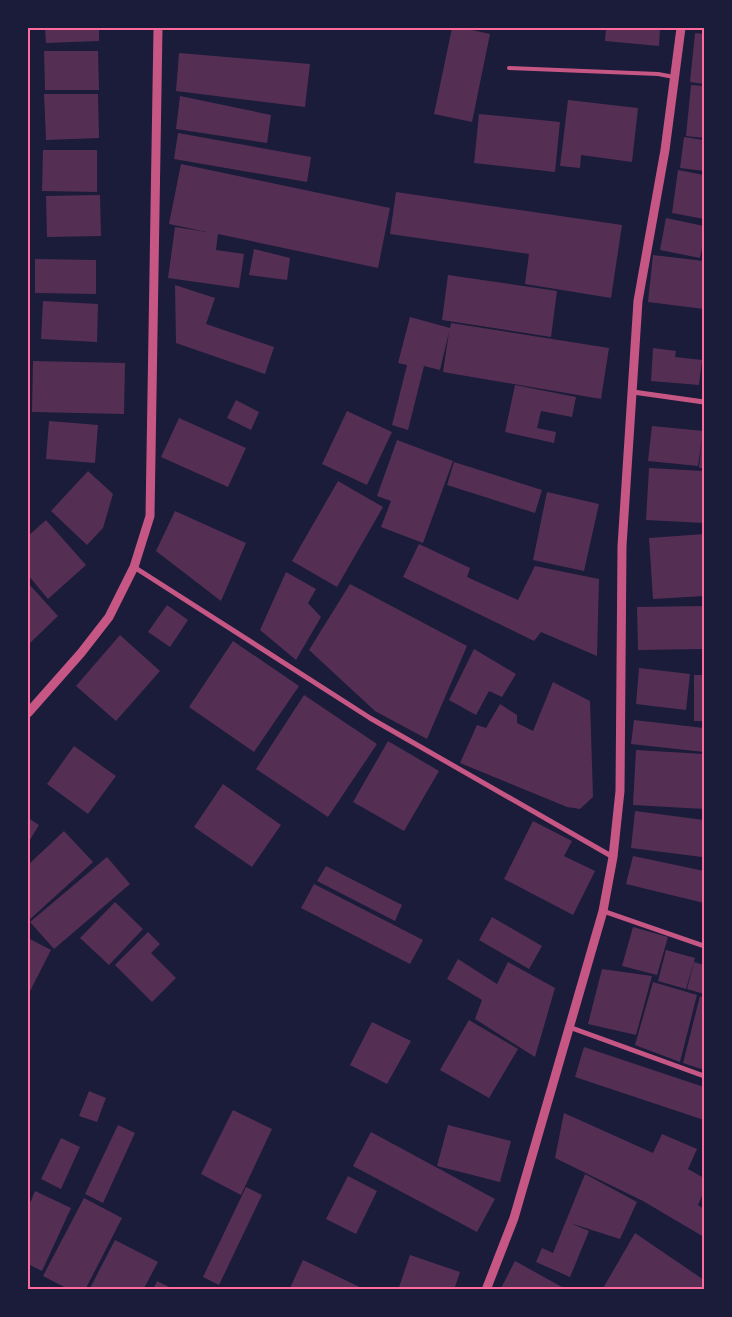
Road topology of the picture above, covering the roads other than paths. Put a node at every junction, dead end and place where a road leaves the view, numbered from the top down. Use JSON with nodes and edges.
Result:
{"nodes":[{"id":1,"x":158,"y":28,"type":"edge"},
{"id":2,"x":680,"y":28,"type":"edge"},
{"id":3,"x":510,"y":68,"type":"dead end"},
{"id":4,"x":674,"y":77,"type":"junction"},
{"id":5,"x":633,"y":392,"type":"junction"},
{"id":6,"x":704,"y":402,"type":"edge"},
{"id":7,"x":134,"y":567,"type":"junction"},
{"id":8,"x":28,"y":713,"type":"edge"},
{"id":9,"x":613,"y":857,"type":"junction"},
{"id":10,"x":603,"y":911,"type":"junction"},
{"id":11,"x":704,"y":946,"type":"edge"},
{"id":12,"x":569,"y":1026,"type":"junction"},
{"id":13,"x":704,"y":1076,"type":"edge"},
{"id":14,"x":486,"y":1290,"type":"edge"}],
"edges":[{"from":1,"to":7,"type":"street"},
{"from":2,"to":4,"type":"street"},
{"from":3,"to":4,"type":"lane"},
{"from":4,"to":5,"type":"street"},
{"from":5,"to":6,"type":"street"},
{"from":5,"to":9,"type":"street"},
{"from":7,"to":8,"type":"street"},
{"from":7,"to":9,"type":"street"},
{"from":9,"to":10,"type":"street"},
{"from":10,"to":11,"type":"street"},
{"from":10,"to":12,"type":"street"},
{"from":12,"to":13,"type":"street"},
{"from":12,"to":14,"type":"street"}]}
